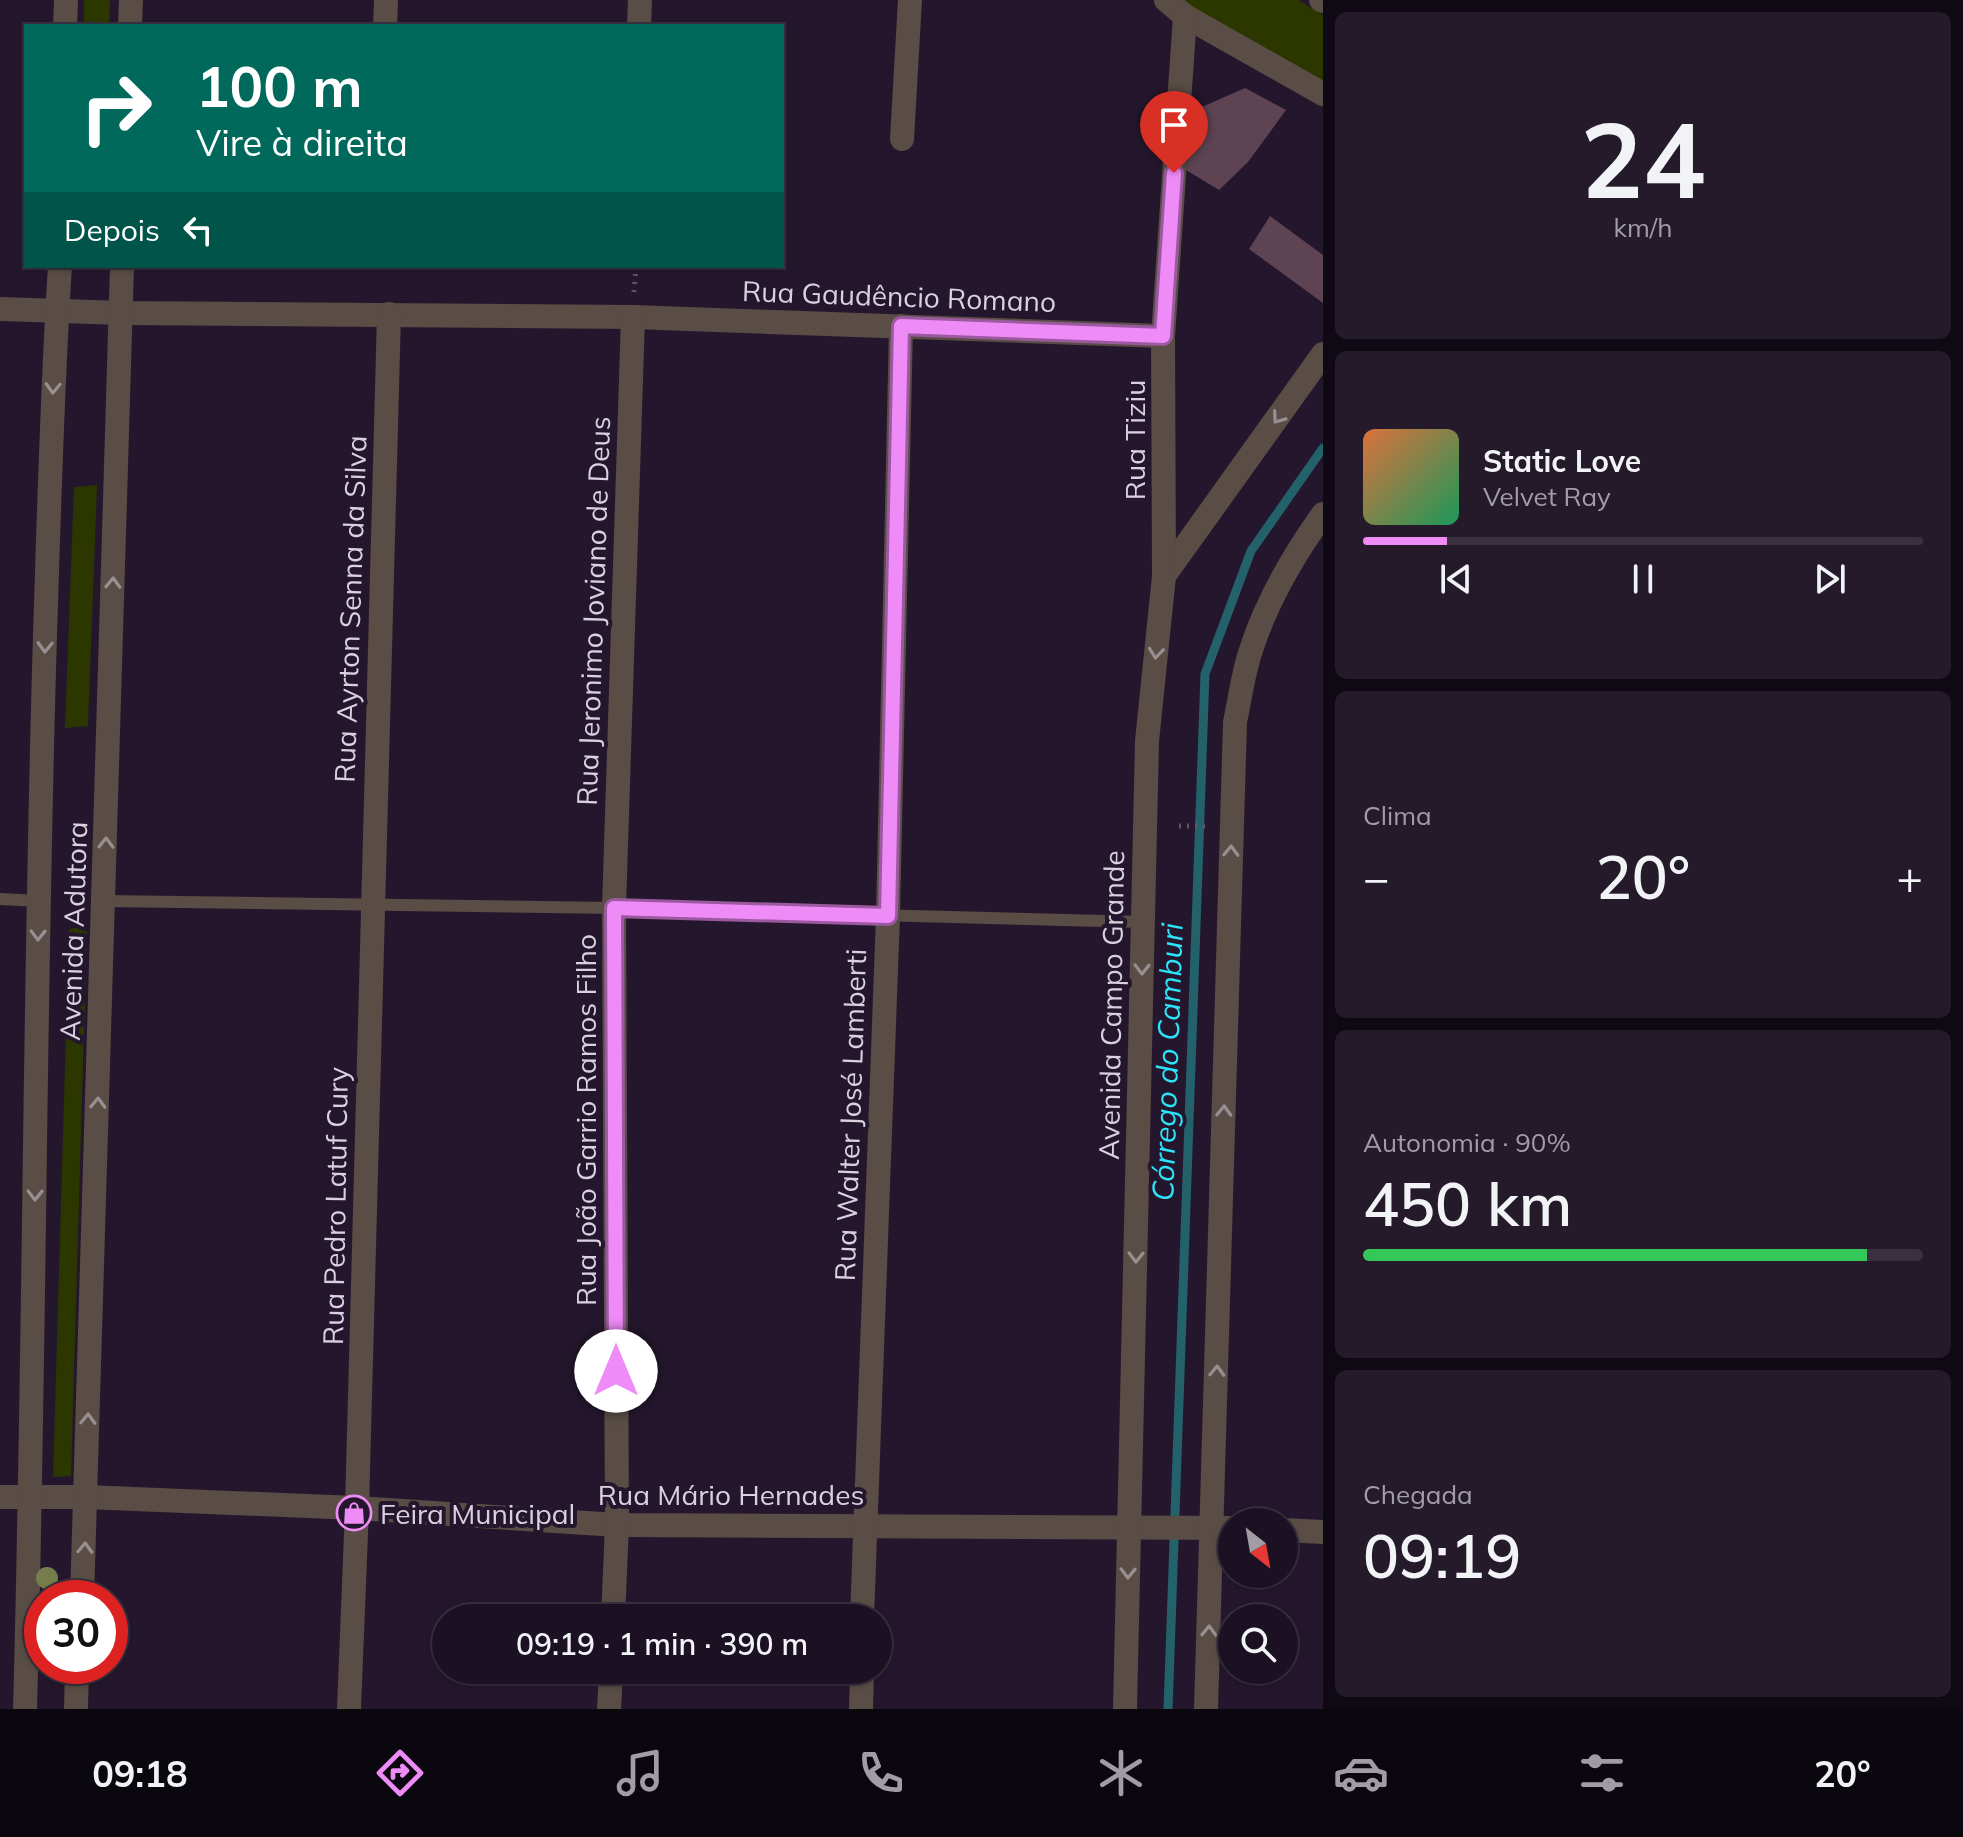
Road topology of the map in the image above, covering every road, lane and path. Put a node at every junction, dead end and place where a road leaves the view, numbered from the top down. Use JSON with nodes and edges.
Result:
{"nodes":[{"id":1,"x":66,"y":0,"type":"edge"},
{"id":2,"x":131,"y":0,"type":"edge"},
{"id":3,"x":386,"y":0,"type":"edge"},
{"id":4,"x":640,"y":0,"type":"edge"},
{"id":5,"x":910,"y":0,"type":"edge"},
{"id":6,"x":1176,"y":8,"type":"edge"},
{"id":7,"x":65,"y":24,"type":"edge"},
{"id":8,"x":130,"y":24,"type":"edge"},
{"id":9,"x":385,"y":24,"type":"edge"},
{"id":10,"x":639,"y":24,"type":"edge"},
{"id":11,"x":1323,"y":94,"type":"edge"},
{"id":12,"x":902,"y":139,"type":"dead end"},
{"id":13,"x":60,"y":268,"type":"edge"},
{"id":14,"x":122,"y":268,"type":"edge"},
{"id":15,"x":0,"y":309,"type":"edge"},
{"id":16,"x":57,"y":310,"type":"junction"},
{"id":17,"x":122,"y":313,"type":"junction"},
{"id":18,"x":389,"y":314,"type":"junction"},
{"id":19,"x":633,"y":317,"type":"junction"},
{"id":20,"x":901,"y":326,"type":"junction"},
{"id":21,"x":1163,"y":336,"type":"junction"},
{"id":22,"x":1323,"y":354,"type":"edge"},
{"id":23,"x":1323,"y":514,"type":"edge"},
{"id":24,"x":1164,"y":576,"type":"junction"},
{"id":25,"x":1179,"y":826,"type":"dead end"},
{"id":26,"x":1213,"y":826,"type":"dead end"},
{"id":27,"x":0,"y":899,"type":"edge"},
{"id":28,"x":39,"y":901,"type":"junction"},
{"id":29,"x":104,"y":901,"type":"junction"},
{"id":30,"x":372,"y":905,"type":"junction"},
{"id":31,"x":614,"y":908,"type":"junction"},
{"id":32,"x":888,"y":916,"type":"junction"},
{"id":33,"x":1143,"y":922,"type":"junction"},
{"id":34,"x":0,"y":1497,"type":"edge"},
{"id":35,"x":31,"y":1497,"type":"junction"},
{"id":36,"x":86,"y":1497,"type":"junction"},
{"id":37,"x":357,"y":1508,"type":"junction"},
{"id":38,"x":864,"y":1524,"type":"junction"},
{"id":39,"x":617,"y":1525,"type":"junction"},
{"id":40,"x":1129,"y":1527,"type":"junction"},
{"id":41,"x":1211,"y":1527,"type":"edge"},
{"id":42,"x":1298,"y":1531,"type":"edge"},
{"id":43,"x":1323,"y":1532,"type":"edge"},
{"id":44,"x":83,"y":1580,"type":"edge"},
{"id":45,"x":614,"y":1604,"type":"edge"},
{"id":46,"x":862,"y":1604,"type":"edge"},
{"id":47,"x":77,"y":1684,"type":"edge"},
{"id":48,"x":610,"y":1684,"type":"edge"},
{"id":49,"x":862,"y":1684,"type":"edge"},
{"id":50,"x":25,"y":1709,"type":"edge"},
{"id":51,"x":76,"y":1709,"type":"edge"},
{"id":52,"x":349,"y":1709,"type":"edge"},
{"id":53,"x":609,"y":1709,"type":"edge"},
{"id":54,"x":861,"y":1709,"type":"edge"},
{"id":55,"x":1125,"y":1709,"type":"edge"},
{"id":56,"x":1206,"y":1709,"type":"edge"}],
"edges":[{"from":1,"to":7,"type":"street"},
{"from":2,"to":8,"type":"street"},
{"from":3,"to":9,"type":"street"},
{"from":4,"to":10,"type":"street"},
{"from":5,"to":12,"type":"street"},
{"from":6,"to":11,"type":"street"},
{"from":6,"to":21,"type":"street","name":"Rua Tiziu"},
{"from":13,"to":16,"type":"street","name":"Avenida Adutora"},
{"from":14,"to":17,"type":"street","name":"Avenida Adutora"},
{"from":15,"to":16,"type":"street","name":"Rua Gaudêncio Romano"},
{"from":16,"to":17,"type":"street","name":"Rua Gaudêncio Romano"},
{"from":16,"to":28,"type":"street","name":"Avenida Adutora","one_way":true},
{"from":17,"to":18,"type":"street","name":"Rua Gaudêncio Romano"},
{"from":29,"to":17,"type":"street","name":"Avenida Adutora","one_way":true},
{"from":18,"to":19,"type":"street","name":"Rua Gaudêncio Romano"},
{"from":18,"to":30,"type":"street","name":"Rua Ayrton Senna da Silva"},
{"from":19,"to":20,"type":"street","name":"Rua Gaudêncio Romano"},
{"from":19,"to":31,"type":"street","name":"Rua Jeronimo Joviano de Deus"},
{"from":20,"to":21,"type":"street","name":"Rua Gaudêncio Romano"},
{"from":20,"to":32,"type":"street","name":"Rua Walter José Lamberti"},
{"from":21,"to":24,"type":"street","name":"Rua Tiziu"},
{"from":22,"to":24,"type":"street","name":"Avenida Campo Grande","one_way":true},
{"from":41,"to":23,"type":"street","one_way":true},
{"from":24,"to":33,"type":"street","name":"Avenida Campo Grande","one_way":true},
{"from":25,"to":26,"type":"path"},
{"from":27,"to":28,"type":"lane"},
{"from":28,"to":35,"type":"street","name":"Avenida Adutora","one_way":true},
{"from":29,"to":30,"type":"lane"},
{"from":36,"to":29,"type":"street","name":"Avenida Adutora","one_way":true},
{"from":30,"to":31,"type":"lane"},
{"from":30,"to":37,"type":"street","name":"Rua Pedro Latuf Cury"},
{"from":31,"to":32,"type":"lane"},
{"from":31,"to":39,"type":"street","name":"Rua João Garrio Ramos Filho"},
{"from":32,"to":33,"type":"lane"},
{"from":32,"to":38,"type":"street","name":"Rua Walter José Lamberti"},
{"from":33,"to":40,"type":"street","name":"Avenida Campo Grande","one_way":true},
{"from":34,"to":35,"type":"street","name":"Rua Mário Hernades"},
{"from":35,"to":36,"type":"street","name":"Rua Mário Hernades"},
{"from":35,"to":50,"type":"street","name":"Avenida Adutora"},
{"from":36,"to":37,"type":"street","name":"Rua Mário Hernades"},
{"from":44,"to":36,"type":"street","name":"Avenida Adutora","one_way":true},
{"from":37,"to":39,"type":"street","name":"Rua Mário Hernades"},
{"from":37,"to":52,"type":"street","name":"Rua Pedro Latuf Cury"},
{"from":38,"to":39,"type":"street","name":"Rua Mário Hernades"},
{"from":38,"to":40,"type":"street","name":"Rua Mário Hernades"},
{"from":38,"to":46,"type":"street","name":"Rua Walter José Lamberti"},
{"from":39,"to":45,"type":"street","name":"Rua João Garrio Ramos Filho"},
{"from":40,"to":41,"type":"street","name":"Rua Mário Hernades"},
{"from":40,"to":55,"type":"street","name":"Avenida Campo Grande","one_way":true},
{"from":56,"to":41,"type":"street","one_way":true},
{"from":42,"to":43,"type":"street"},
{"from":47,"to":51,"type":"street"},
{"from":48,"to":53,"type":"street"},
{"from":49,"to":54,"type":"street"}]}
